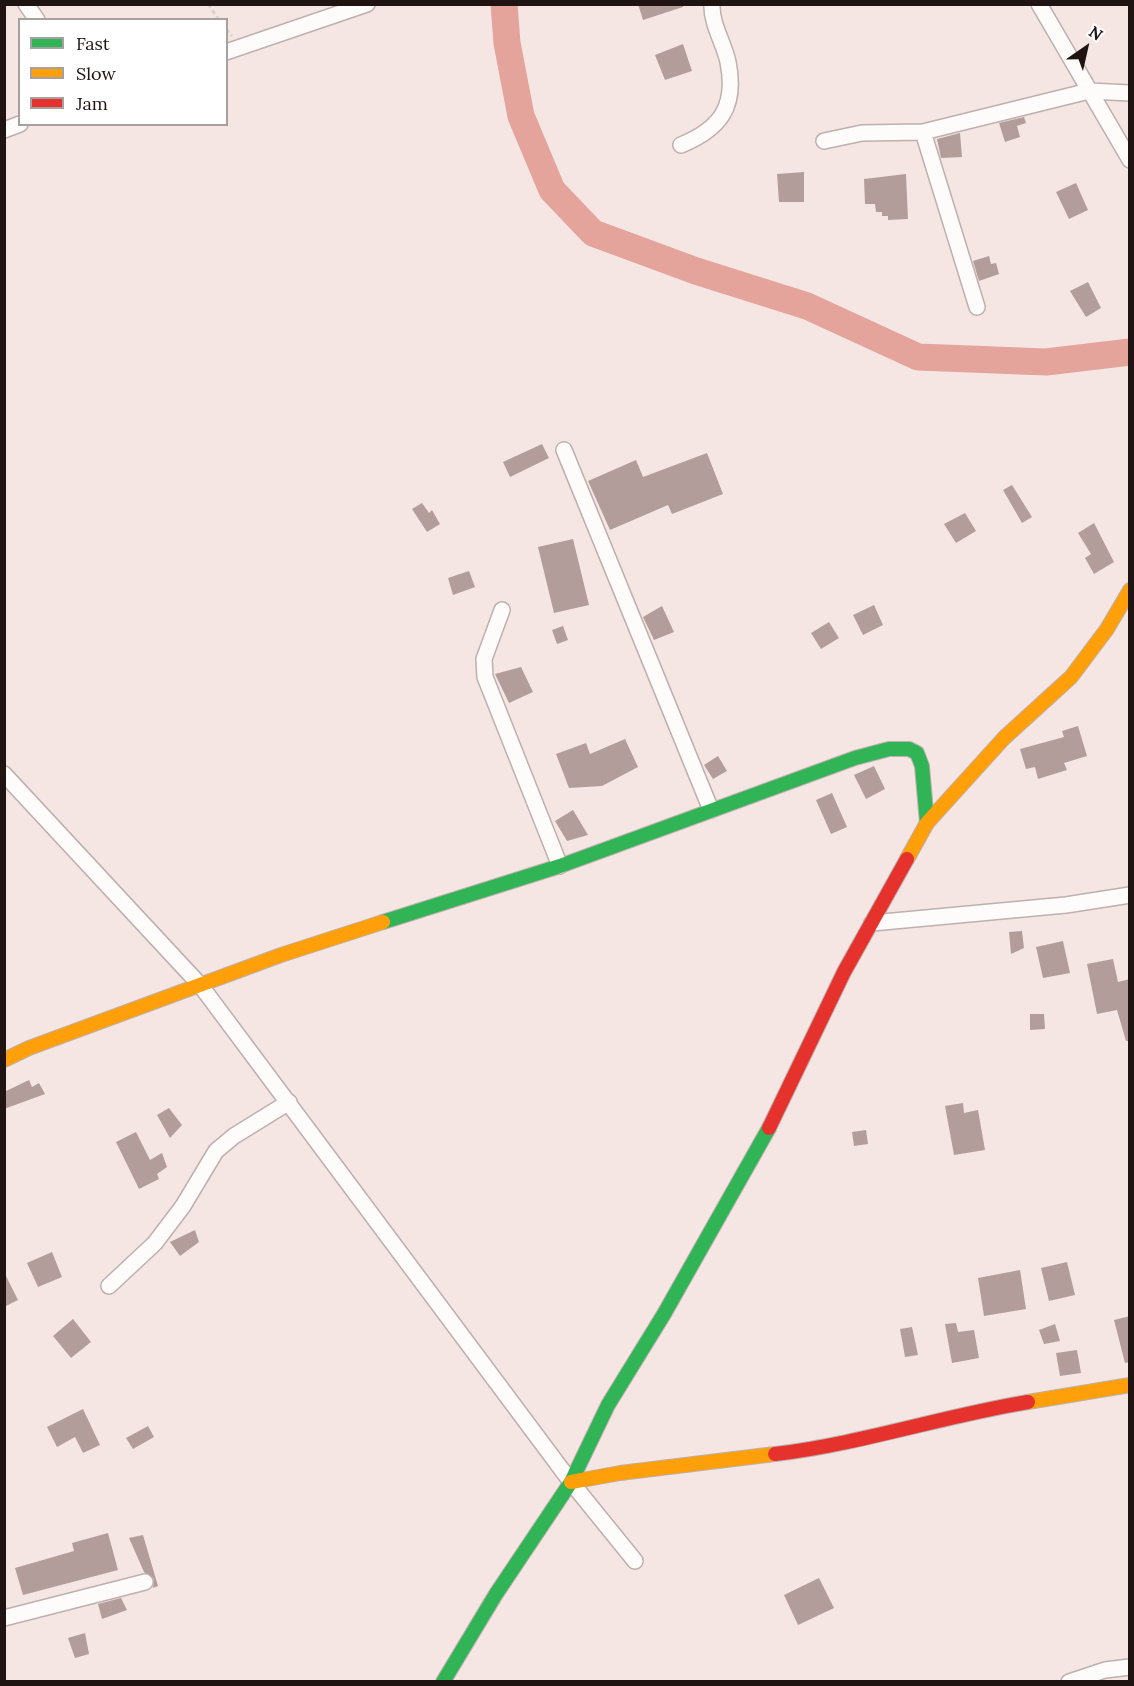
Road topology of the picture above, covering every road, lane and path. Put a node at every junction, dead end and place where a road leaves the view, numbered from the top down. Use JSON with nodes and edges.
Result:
{"nodes":[{"id":1,"x":26,"y":4,"type":"edge"},
{"id":2,"x":208,"y":4,"type":"edge"},
{"id":3,"x":367,"y":4,"type":"edge"},
{"id":4,"x":712,"y":4,"type":"edge"},
{"id":5,"x":1038,"y":4,"type":"edge"},
{"id":6,"x":36,"y":18,"type":"edge"},
{"id":7,"x":218,"y":18,"type":"edge"},
{"id":8,"x":228,"y":51,"type":"edge"},
{"id":9,"x":1089,"y":91,"type":"junction"},
{"id":10,"x":1130,"y":93,"type":"edge"},
{"id":11,"x":923,"y":132,"type":"junction"},
{"id":12,"x":824,"y":141,"type":"dead end"},
{"id":13,"x":681,"y":145,"type":"dead end"},
{"id":14,"x":1130,"y":160,"type":"edge"},
{"id":15,"x":977,"y":307,"type":"dead end"},
{"id":16,"x":564,"y":450,"type":"dead end"},
{"id":17,"x":1130,"y":590,"type":"edge"},
{"id":18,"x":502,"y":610,"type":"dead end"},
{"id":19,"x":4,"y":774,"type":"edge"},
{"id":20,"x":711,"y":810,"type":"junction"},
{"id":21,"x":927,"y":823,"type":"junction"},
{"id":22,"x":560,"y":866,"type":"junction"},
{"id":23,"x":1130,"y":895,"type":"edge"},
{"id":24,"x":872,"y":923,"type":"junction"},
{"id":25,"x":201,"y":986,"type":"junction"},
{"id":26,"x":4,"y":1060,"type":"edge"},
{"id":27,"x":289,"y":1102,"type":"junction"},
{"id":28,"x":109,"y":1286,"type":"dead end"},
{"id":29,"x":1130,"y":1385,"type":"edge"},
{"id":30,"x":571,"y":1482,"type":"junction"},
{"id":31,"x":636,"y":1561,"type":"dead end"},
{"id":32,"x":145,"y":1582,"type":"dead end"},
{"id":33,"x":4,"y":1618,"type":"edge"},
{"id":34,"x":1130,"y":1667,"type":"edge"},
{"id":35,"x":443,"y":1682,"type":"edge"},
{"id":36,"x":1069,"y":1682,"type":"edge"}],
"edges":[{"from":1,"to":6,"type":"street"},
{"from":2,"to":7,"type":"path"},
{"from":3,"to":8,"type":"street"},
{"from":4,"to":13,"type":"street"},
{"from":5,"to":9,"type":"street"},
{"from":9,"to":10,"type":"street"},
{"from":9,"to":11,"type":"street"},
{"from":9,"to":14,"type":"street"},
{"from":11,"to":12,"type":"street"},
{"from":11,"to":15,"type":"street"},
{"from":16,"to":20,"type":"street"},
{"from":17,"to":21,"type":"street"},
{"from":18,"to":22,"type":"street"},
{"from":19,"to":25,"type":"street"},
{"from":20,"to":21,"type":"street"},
{"from":20,"to":22,"type":"street"},
{"from":21,"to":24,"type":"street"},
{"from":22,"to":25,"type":"street"},
{"from":23,"to":24,"type":"street"},
{"from":24,"to":30,"type":"street"},
{"from":25,"to":26,"type":"street"},
{"from":25,"to":27,"type":"street"},
{"from":27,"to":28,"type":"street"},
{"from":27,"to":30,"type":"street"},
{"from":29,"to":30,"type":"street"},
{"from":30,"to":31,"type":"street"},
{"from":30,"to":35,"type":"street"},
{"from":32,"to":33,"type":"street"},
{"from":34,"to":36,"type":"street"}]}
